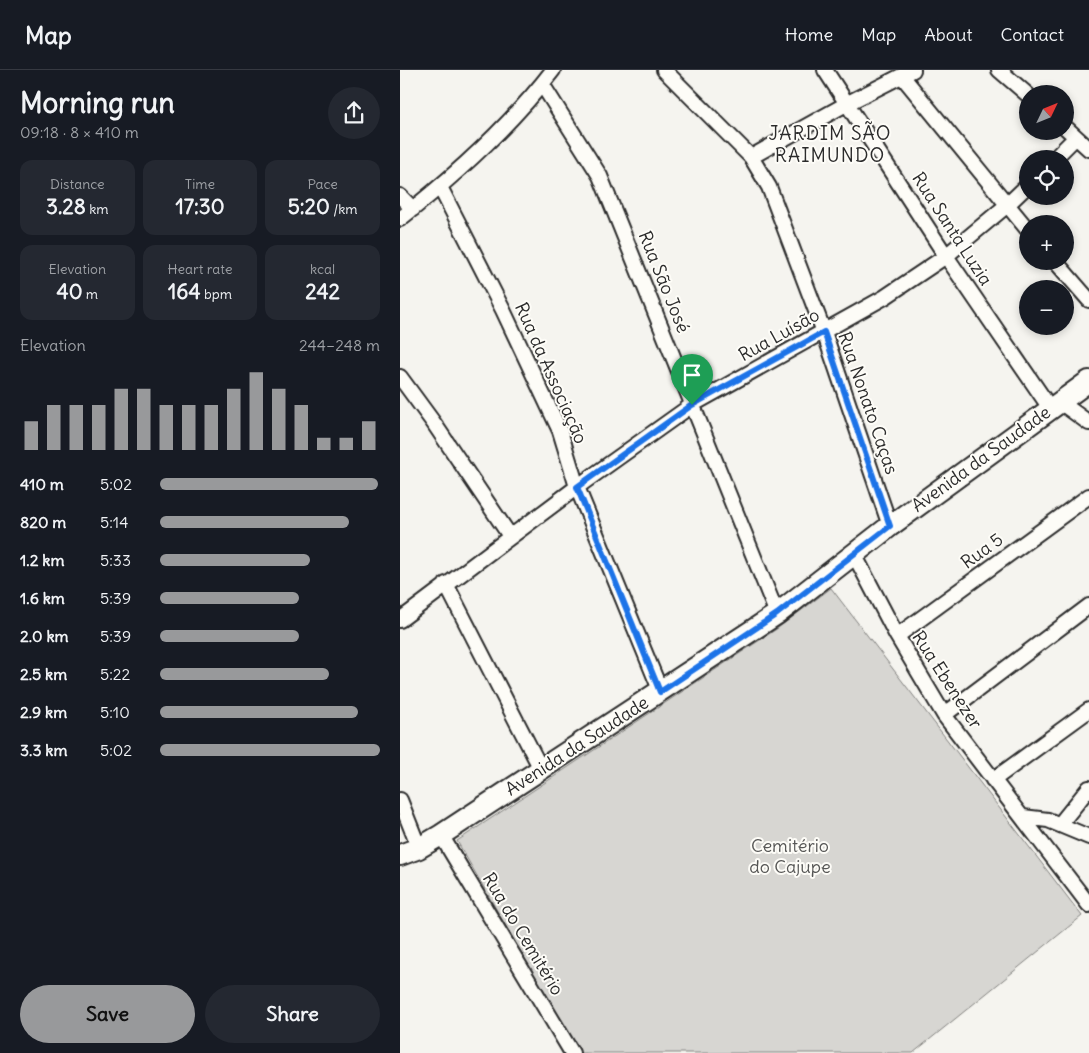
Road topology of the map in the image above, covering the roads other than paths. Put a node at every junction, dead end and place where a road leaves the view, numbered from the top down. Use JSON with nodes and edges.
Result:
{"nodes":[{"id":1,"x":553,"y":70,"type":"edge"},
{"id":2,"x":664,"y":70,"type":"edge"},
{"id":3,"x":825,"y":70,"type":"edge"},
{"id":4,"x":999,"y":70,"type":"edge"},
{"id":5,"x":907,"y":73,"type":"edge"},
{"id":6,"x":542,"y":84,"type":"junction"},
{"id":7,"x":1019,"y":87,"type":"edge"},
{"id":8,"x":848,"y":103,"type":"junction"},
{"id":9,"x":1076,"y":137,"type":"joint"},
{"id":10,"x":1089,"y":149,"type":"edge"},
{"id":11,"x":1063,"y":150,"type":"edge"},
{"id":12,"x":751,"y":157,"type":"junction"},
{"id":13,"x":440,"y":187,"type":"junction"},
{"id":14,"x":1019,"y":194,"type":"edge"},
{"id":15,"x":400,"y":196,"type":"edge"},
{"id":16,"x":1006,"y":206,"type":"junction"},
{"id":17,"x":412,"y":209,"type":"junction"},
{"id":18,"x":400,"y":219,"type":"edge"},
{"id":19,"x":1019,"y":220,"type":"edge"},
{"id":20,"x":946,"y":256,"type":"junction"},
{"id":21,"x":1063,"y":270,"type":"edge"},
{"id":22,"x":1089,"y":300,"type":"edge"},
{"id":23,"x":824,"y":332,"type":"junction"},
{"id":24,"x":1089,"y":381,"type":"edge"},
{"id":25,"x":401,"y":382,"type":"edge"},
{"id":26,"x":692,"y":405,"type":"junction"},
{"id":27,"x":1055,"y":405,"type":"junction"},
{"id":28,"x":1089,"y":424,"type":"edge"},
{"id":29,"x":577,"y":487,"type":"junction"},
{"id":30,"x":1089,"y":496,"type":"edge"},
{"id":31,"x":890,"y":526,"type":"junction"},
{"id":32,"x":510,"y":536,"type":"junction"},
{"id":33,"x":854,"y":554,"type":"junction"},
{"id":34,"x":446,"y":584,"type":"junction"},
{"id":35,"x":1089,"y":606,"type":"edge"},
{"id":36,"x":777,"y":614,"type":"junction"},
{"id":37,"x":400,"y":620,"type":"edge"},
{"id":38,"x":897,"y":636,"type":"junction"},
{"id":39,"x":660,"y":692,"type":"junction"},
{"id":40,"x":1089,"y":710,"type":"edge"},
{"id":41,"x":944,"y":715,"type":"junction"},
{"id":42,"x":541,"y":769,"type":"junction"},
{"id":43,"x":993,"y":780,"type":"junction"},
{"id":44,"x":1089,"y":788,"type":"edge"},
{"id":45,"x":400,"y":800,"type":"edge"},
{"id":46,"x":1023,"y":817,"type":"junction"},
{"id":47,"x":1060,"y":824,"type":"junction"},
{"id":48,"x":442,"y":834,"type":"junction"},
{"id":49,"x":1089,"y":837,"type":"edge"},
{"id":50,"x":419,"y":848,"type":"junction"},
{"id":51,"x":400,"y":855,"type":"edge"},
{"id":52,"x":1089,"y":905,"type":"edge"},
{"id":53,"x":572,"y":1053,"type":"edge"}],
"edges":[{"from":1,"to":6,"type":"street"},
{"from":2,"to":12,"type":"street","name":"Rua Nonato Caças"},
{"from":3,"to":8,"type":"street","name":"Rua Santa Luzia"},
{"from":4,"to":7,"type":"street"},
{"from":5,"to":8,"type":"street"},
{"from":5,"to":16,"type":"street"},
{"from":6,"to":13,"type":"street"},
{"from":6,"to":26,"type":"street","name":"Rua São José"},
{"from":8,"to":12,"type":"street"},
{"from":8,"to":20,"type":"street","name":"Rua Santa Luzia"},
{"from":9,"to":10,"type":"street"},
{"from":9,"to":11,"type":"street"},
{"from":12,"to":23,"type":"street","name":"Rua Nonato Caças"},
{"from":13,"to":17,"type":"street"},
{"from":13,"to":29,"type":"street","name":"Rua da Associação"},
{"from":14,"to":16,"type":"street","name":"Rua Luísão"},
{"from":15,"to":17,"type":"street"},
{"from":16,"to":19,"type":"street"},
{"from":16,"to":20,"type":"street","name":"Rua Luísão"},
{"from":17,"to":18,"type":"street"},
{"from":20,"to":23,"type":"street","name":"Rua Luísão"},
{"from":20,"to":27,"type":"street","name":"Rua Santa Luzia"},
{"from":21,"to":22,"type":"street"},
{"from":23,"to":26,"type":"street","name":"Rua Luísão"},
{"from":23,"to":31,"type":"street","name":"Rua Nonato Caças"},
{"from":24,"to":27,"type":"street","name":"Avenida da Saudade"},
{"from":25,"to":32,"type":"street"},
{"from":26,"to":29,"type":"street","name":"Rua Luísão"},
{"from":26,"to":36,"type":"street","name":"Rua São José"},
{"from":27,"to":28,"type":"street","name":"Rua Santa Luzia"},
{"from":27,"to":31,"type":"street","name":"Avenida da Saudade"},
{"from":29,"to":32,"type":"street","name":"Rua Luísão"},
{"from":29,"to":39,"type":"street","name":"Rua da Associação"},
{"from":30,"to":38,"type":"street","name":"Rua 5"},
{"from":31,"to":33,"type":"street","name":"Avenida da Saudade"},
{"from":32,"to":34,"type":"street","name":"Rua Luísão"},
{"from":33,"to":36,"type":"street","name":"Avenida da Saudade"},
{"from":33,"to":38,"type":"street","name":"Rua Ebenezer"},
{"from":34,"to":37,"type":"street","name":"Rua Luísão"},
{"from":34,"to":42,"type":"street"},
{"from":35,"to":41,"type":"street"},
{"from":36,"to":39,"type":"street","name":"Avenida da Saudade"},
{"from":38,"to":41,"type":"street","name":"Rua Ebenezer"},
{"from":39,"to":42,"type":"street","name":"Avenida da Saudade"},
{"from":40,"to":43,"type":"street"},
{"from":41,"to":43,"type":"street","name":"Rua Ebenezer"},
{"from":42,"to":48,"type":"street","name":"Avenida da Saudade"},
{"from":43,"to":46,"type":"street","name":"Rua Ebenezer"},
{"from":44,"to":47,"type":"street"},
{"from":45,"to":50,"type":"street"},
{"from":46,"to":47,"type":"street"},
{"from":46,"to":52,"type":"street","name":"Rua Ebenezer"},
{"from":47,"to":49,"type":"street"},
{"from":48,"to":50,"type":"street","name":"Avenida da Saudade"},
{"from":48,"to":53,"type":"street","name":"Rua do Cemitério"},
{"from":50,"to":51,"type":"street","name":"Avenida da Saudade"}]}
